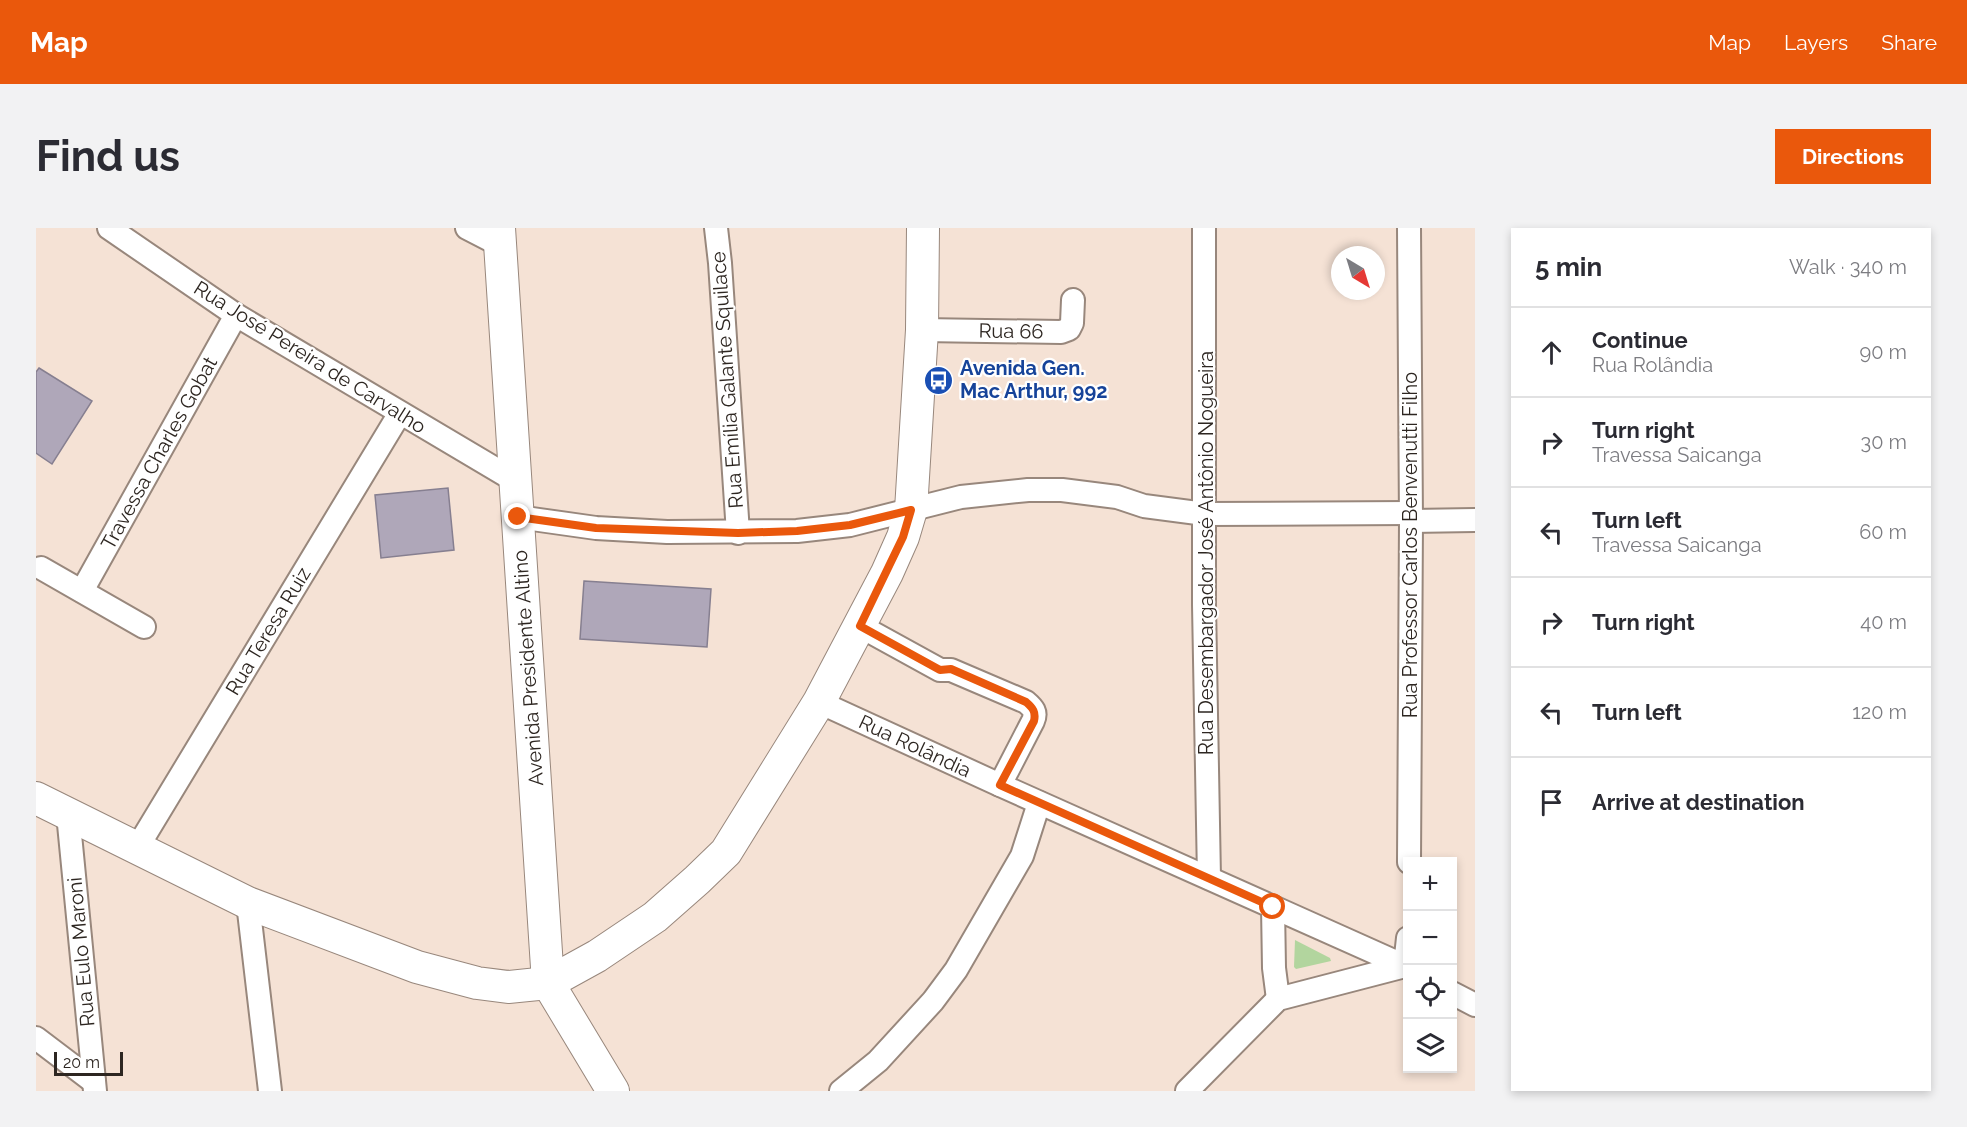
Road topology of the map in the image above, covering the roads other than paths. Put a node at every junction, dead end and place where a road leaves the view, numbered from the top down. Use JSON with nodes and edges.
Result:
{"nodes":[{"id":1,"x":109,"y":228,"type":"edge"},
{"id":2,"x":467,"y":228,"type":"edge"},
{"id":3,"x":716,"y":228,"type":"edge"},
{"id":4,"x":923,"y":228,"type":"edge"},
{"id":5,"x":1204,"y":228,"type":"edge"},
{"id":6,"x":1410,"y":228,"type":"edge"},
{"id":7,"x":500,"y":236,"type":"edge"},
{"id":8,"x":1073,"y":300,"type":"dead end"},
{"id":9,"x":236,"y":315,"type":"junction"},
{"id":10,"x":922,"y":330,"type":"junction"},
{"id":11,"x":400,"y":413,"type":"junction"},
{"id":12,"x":514,"y":480,"type":"junction"},
{"id":13,"x":911,"y":510,"type":"junction"},
{"id":14,"x":1205,"y":514,"type":"junction"},
{"id":15,"x":518,"y":517,"type":"junction"},
{"id":16,"x":1411,"y":517,"type":"junction"},
{"id":17,"x":1475,"y":520,"type":"edge"},
{"id":18,"x":738,"y":533,"type":"junction"},
{"id":19,"x":41,"y":568,"type":"dead end"},
{"id":20,"x":82,"y":591,"type":"junction"},
{"id":21,"x":860,"y":626,"type":"junction"},
{"id":22,"x":144,"y":627,"type":"dead end"},
{"id":23,"x":819,"y":702,"type":"junction"},
{"id":24,"x":1000,"y":785,"type":"junction"},
{"id":25,"x":36,"y":798,"type":"edge"},
{"id":26,"x":1039,"y":803,"type":"junction"},
{"id":27,"x":68,"y":814,"type":"junction"},
{"id":28,"x":137,"y":848,"type":"junction"},
{"id":29,"x":1409,"y":857,"type":"edge"},
{"id":30,"x":1209,"y":878,"type":"junction"},
{"id":31,"x":248,"y":903,"type":"junction"},
{"id":32,"x":1273,"y":907,"type":"junction"},
{"id":33,"x":1403,"y":966,"type":"edge"},
{"id":34,"x":1403,"y":968,"type":"edge"},
{"id":35,"x":548,"y":983,"type":"junction"},
{"id":36,"x":1457,"y":996,"type":"edge"},
{"id":37,"x":1278,"y":999,"type":"junction"},
{"id":38,"x":1475,"y":1005,"type":"edge"},
{"id":39,"x":36,"y":1038,"type":"edge"},
{"id":40,"x":94,"y":1086,"type":"edge"},
{"id":41,"x":270,"y":1091,"type":"edge"},
{"id":42,"x":613,"y":1091,"type":"edge"},
{"id":43,"x":841,"y":1091,"type":"edge"},
{"id":44,"x":1187,"y":1091,"type":"edge"}],
"edges":[{"from":1,"to":9,"type":"street","name":"Rua José Pereira de Carvalho"},
{"from":2,"to":7,"type":"street"},
{"from":3,"to":18,"type":"street","name":"Rua Emília Galante Squilace"},
{"from":4,"to":10,"type":"street"},
{"from":5,"to":14,"type":"street","name":"Rua Desembargador José Antônio Nogueira"},
{"from":6,"to":16,"type":"street","name":"Rua Professor Carlos Benvenutti Filho"},
{"from":7,"to":12,"type":"street","name":"Avenida Presidente Altino"},
{"from":8,"to":10,"type":"street","name":"Rua 66"},
{"from":9,"to":11,"type":"street","name":"Rua José Pereira de Carvalho"},
{"from":9,"to":20,"type":"street","name":"Travessa Charles Gobat"},
{"from":10,"to":13,"type":"street"},
{"from":11,"to":12,"type":"street","name":"Rua José Pereira de Carvalho"},
{"from":11,"to":28,"type":"street","name":"Rua Teresa Ruiz"},
{"from":12,"to":15,"type":"street","name":"Avenida Presidente Altino"},
{"from":13,"to":14,"type":"street"},
{"from":13,"to":18,"type":"street"},
{"from":13,"to":21,"type":"street"},
{"from":14,"to":16,"type":"street"},
{"from":14,"to":30,"type":"street","name":"Rua Desembargador José Antônio Nogueira"},
{"from":15,"to":18,"type":"street"},
{"from":15,"to":35,"type":"street","name":"Avenida Presidente Altino"},
{"from":16,"to":17,"type":"street"},
{"from":16,"to":29,"type":"street","name":"Rua Professor Carlos Benvenutti Filho"},
{"from":19,"to":20,"type":"street"},
{"from":20,"to":22,"type":"street"},
{"from":21,"to":23,"type":"street"},
{"from":21,"to":24,"type":"street"},
{"from":23,"to":24,"type":"street","name":"Rua Rolândia"},
{"from":23,"to":35,"type":"street"},
{"from":24,"to":26,"type":"street","name":"Rua Rolândia"},
{"from":25,"to":27,"type":"street"},
{"from":26,"to":30,"type":"street","name":"Rua Rolândia"},
{"from":26,"to":43,"type":"street"},
{"from":27,"to":28,"type":"street"},
{"from":27,"to":40,"type":"street","name":"Rua Eulo Maroni"},
{"from":28,"to":31,"type":"street"},
{"from":30,"to":32,"type":"street","name":"Rua Rolândia"},
{"from":31,"to":35,"type":"street"},
{"from":31,"to":41,"type":"street"},
{"from":32,"to":33,"type":"street","name":"Rua Rolândia"},
{"from":32,"to":37,"type":"street"},
{"from":34,"to":37,"type":"street"},
{"from":35,"to":42,"type":"street","name":"Avenida Presidente Altino"},
{"from":36,"to":38,"type":"street"},
{"from":37,"to":44,"type":"street"},
{"from":39,"to":40,"type":"street"}]}
